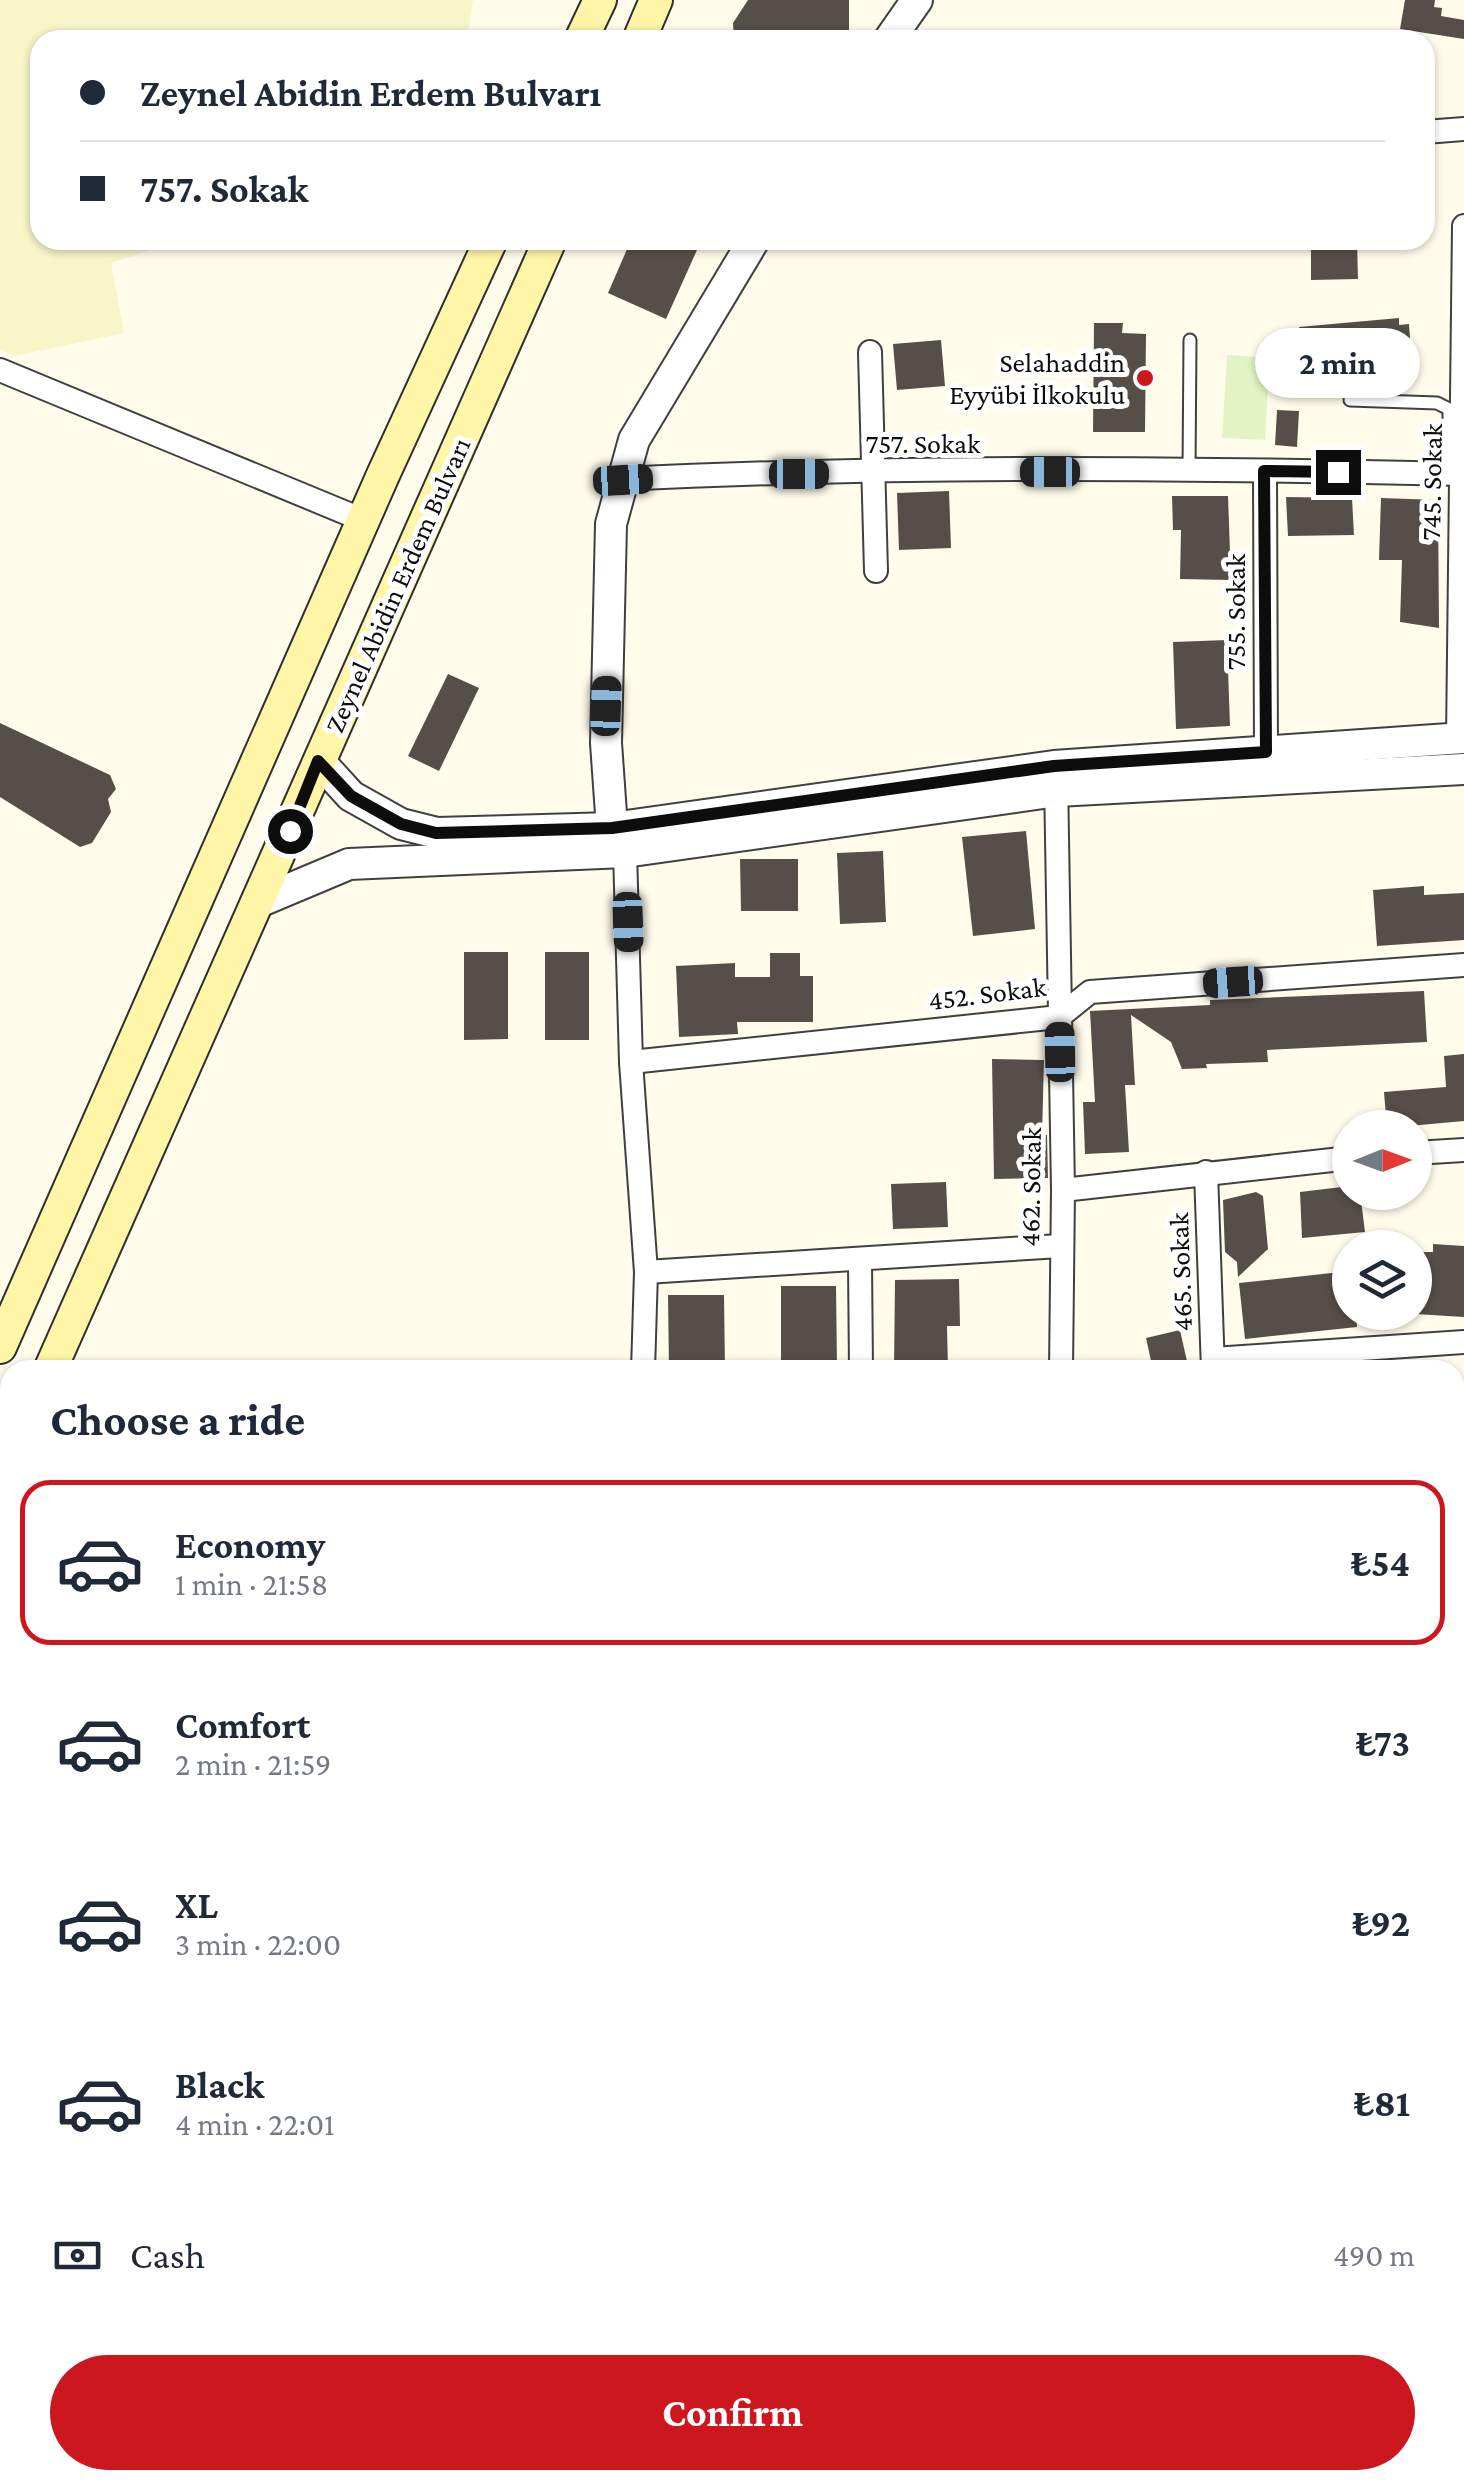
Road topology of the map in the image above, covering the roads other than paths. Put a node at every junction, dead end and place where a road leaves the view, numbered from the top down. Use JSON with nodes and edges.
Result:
{"nodes":[{"id":1,"x":600,"y":0,"type":"edge"},
{"id":2,"x":656,"y":0,"type":"edge"},
{"id":3,"x":917,"y":0,"type":"edge"},
{"id":4,"x":586,"y":30,"type":"edge"},
{"id":5,"x":642,"y":30,"type":"edge"},
{"id":6,"x":897,"y":30,"type":"edge"},
{"id":7,"x":1464,"y":129,"type":"edge"},
{"id":8,"x":1435,"y":131,"type":"edge"},
{"id":9,"x":1464,"y":226,"type":"edge"},
{"id":10,"x":486,"y":250,"type":"edge"},
{"id":11,"x":546,"y":250,"type":"edge"},
{"id":12,"x":748,"y":250,"type":"edge"},
{"id":13,"x":1190,"y":340,"type":"dead end"},
{"id":14,"x":870,"y":352,"type":"dead end"},
{"id":15,"x":0,"y":370,"type":"edge"},
{"id":16,"x":1350,"y":400,"type":"dead end"},
{"id":17,"x":1189,"y":471,"type":"junction"},
{"id":18,"x":1264,"y":471,"type":"junction"},
{"id":19,"x":871,"y":473,"type":"junction"},
{"id":20,"x":1458,"y":474,"type":"edge"},
{"id":21,"x":623,"y":480,"type":"junction"},
{"id":22,"x":363,"y":520,"type":"junction"},
{"id":23,"x":876,"y":571,"type":"dead end"},
{"id":24,"x":1461,"y":738,"type":"edge"},
{"id":25,"x":1266,"y":752,"type":"junction"},
{"id":26,"x":318,"y":761,"type":"junction"},
{"id":27,"x":1464,"y":769,"type":"edge"},
{"id":28,"x":1056,"y":778,"type":"junction"},
{"id":29,"x":619,"y":840,"type":"junction"},
{"id":30,"x":261,"y":901,"type":"junction"},
{"id":31,"x":1464,"y":966,"type":"edge"},
{"id":32,"x":1059,"y":1017,"type":"junction"},
{"id":33,"x":631,"y":1062,"type":"junction"},
{"id":34,"x":1464,"y":1150,"type":"edge"},
{"id":35,"x":1432,"y":1152,"type":"edge"},
{"id":36,"x":1332,"y":1160,"type":"edge"},
{"id":37,"x":1206,"y":1172,"type":"junction"},
{"id":38,"x":1063,"y":1190,"type":"junction"},
{"id":39,"x":1060,"y":1246,"type":"junction"},
{"id":40,"x":860,"y":1262,"type":"junction"},
{"id":41,"x":646,"y":1272,"type":"junction"},
{"id":42,"x":1464,"y":1342,"type":"edge"},
{"id":43,"x":0,"y":1347,"type":"edge"},
{"id":44,"x":54,"y":1360,"type":"edge"},
{"id":45,"x":643,"y":1360,"type":"edge"},
{"id":46,"x":861,"y":1360,"type":"edge"},
{"id":47,"x":1061,"y":1360,"type":"edge"},
{"id":48,"x":1213,"y":1360,"type":"edge"},
{"id":49,"x":1259,"y":1360,"type":"edge"}],
"edges":[{"from":1,"to":4,"type":"main road"},
{"from":2,"to":5,"type":"main road"},
{"from":3,"to":6,"type":"street"},
{"from":7,"to":8,"type":"street"},
{"from":9,"to":20,"type":"street","name":"745. Sokak"},
{"from":10,"to":22,"type":"main road","name":"Zeynel Abidin Erdem Bulvarı"},
{"from":11,"to":26,"type":"main road","name":"Zeynel Abidin Erdem Bulvarı"},
{"from":12,"to":21,"type":"street"},
{"from":13,"to":17,"type":"lane"},
{"from":14,"to":19,"type":"street"},
{"from":15,"to":22,"type":"street"},
{"from":16,"to":20,"type":"lane"},
{"from":17,"to":18,"type":"street","name":"757. Sokak"},
{"from":17,"to":19,"type":"street","name":"757. Sokak"},
{"from":18,"to":20,"type":"street","name":"757. Sokak"},
{"from":18,"to":25,"type":"street","name":"755. Sokak"},
{"from":19,"to":21,"type":"street","name":"757. Sokak"},
{"from":19,"to":23,"type":"street"},
{"from":20,"to":24,"type":"street","name":"745. Sokak"},
{"from":21,"to":29,"type":"street"},
{"from":22,"to":43,"type":"main road","name":"Zeynel Abidin Erdem Bulvarı"},
{"from":24,"to":25,"type":"street"},
{"from":25,"to":28,"type":"street"},
{"from":26,"to":29,"type":"street"},
{"from":26,"to":30,"type":"main road","name":"Zeynel Abidin Erdem Bulvarı"},
{"from":27,"to":28,"type":"street"},
{"from":28,"to":29,"type":"street"},
{"from":28,"to":32,"type":"street","name":"462. Sokak"},
{"from":29,"to":30,"type":"street"},
{"from":29,"to":33,"type":"street"},
{"from":30,"to":44,"type":"main road","name":"Zeynel Abidin Erdem Bulvarı"},
{"from":31,"to":32,"type":"street","name":"452. Sokak"},
{"from":32,"to":33,"type":"street","name":"452. Sokak"},
{"from":32,"to":38,"type":"street","name":"462. Sokak"},
{"from":33,"to":41,"type":"street"},
{"from":34,"to":35,"type":"street"},
{"from":36,"to":37,"type":"street"},
{"from":37,"to":38,"type":"street"},
{"from":37,"to":48,"type":"street","name":"465. Sokak"},
{"from":38,"to":39,"type":"street","name":"462. Sokak"},
{"from":39,"to":40,"type":"street"},
{"from":39,"to":47,"type":"street","name":"462. Sokak"},
{"from":40,"to":41,"type":"street"},
{"from":40,"to":46,"type":"street"},
{"from":41,"to":45,"type":"street"},
{"from":42,"to":49,"type":"street"}]}
